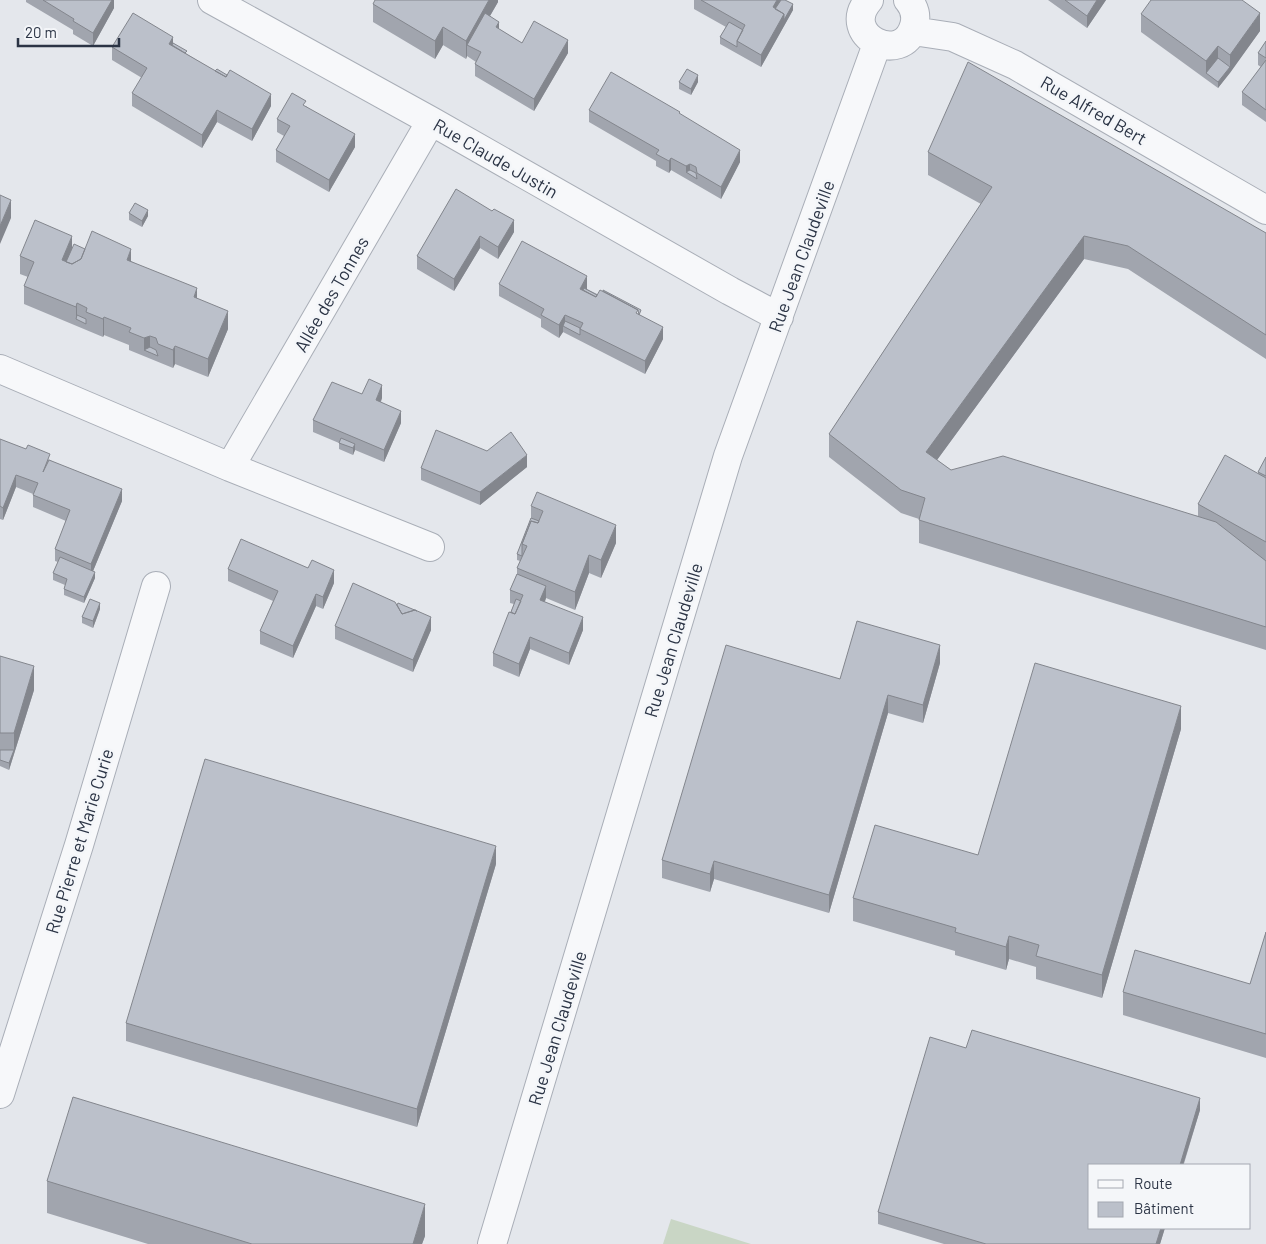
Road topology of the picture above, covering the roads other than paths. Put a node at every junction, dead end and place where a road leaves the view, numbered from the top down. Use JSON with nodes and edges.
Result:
{"nodes":[{"id":1,"x":212,"y":0,"type":"edge"},
{"id":2,"x":869,"y":0,"type":"edge"},
{"id":3,"x":908,"y":0,"type":"edge"},
{"id":4,"x":913,"y":31,"type":"junction"},
{"id":5,"x":877,"y":44,"type":"junction"},
{"id":6,"x":431,"y":121,"type":"junction"},
{"id":7,"x":1266,"y":210,"type":"edge"},
{"id":8,"x":779,"y":317,"type":"junction"},
{"id":9,"x":0,"y":370,"type":"edge"},
{"id":10,"x":230,"y":467,"type":"junction"},
{"id":11,"x":430,"y":547,"type":"dead end"},
{"id":12,"x":156,"y":586,"type":"dead end"},
{"id":13,"x":0,"y":1094,"type":"edge"},
{"id":14,"x":492,"y":1244,"type":"edge"}],
"edges":[{"from":1,"to":6,"type":"street","name":"Rue Claude Justin"},
{"from":2,"to":5,"type":"street"},
{"from":3,"to":4,"type":"street"},
{"from":4,"to":5,"type":"street"},
{"from":4,"to":7,"type":"street","name":"Rue Alfred Bert"},
{"from":5,"to":8,"type":"street","name":"Rue Jean Claudeville"},
{"from":6,"to":8,"type":"street","name":"Rue Claude Justin"},
{"from":6,"to":10,"type":"street","name":"Allée des Tonnes"},
{"from":8,"to":14,"type":"street","name":"Rue Jean Claudeville"},
{"from":9,"to":10,"type":"street"},
{"from":10,"to":11,"type":"street"},
{"from":12,"to":13,"type":"street","name":"Rue Pierre et Marie Curie"}]}
